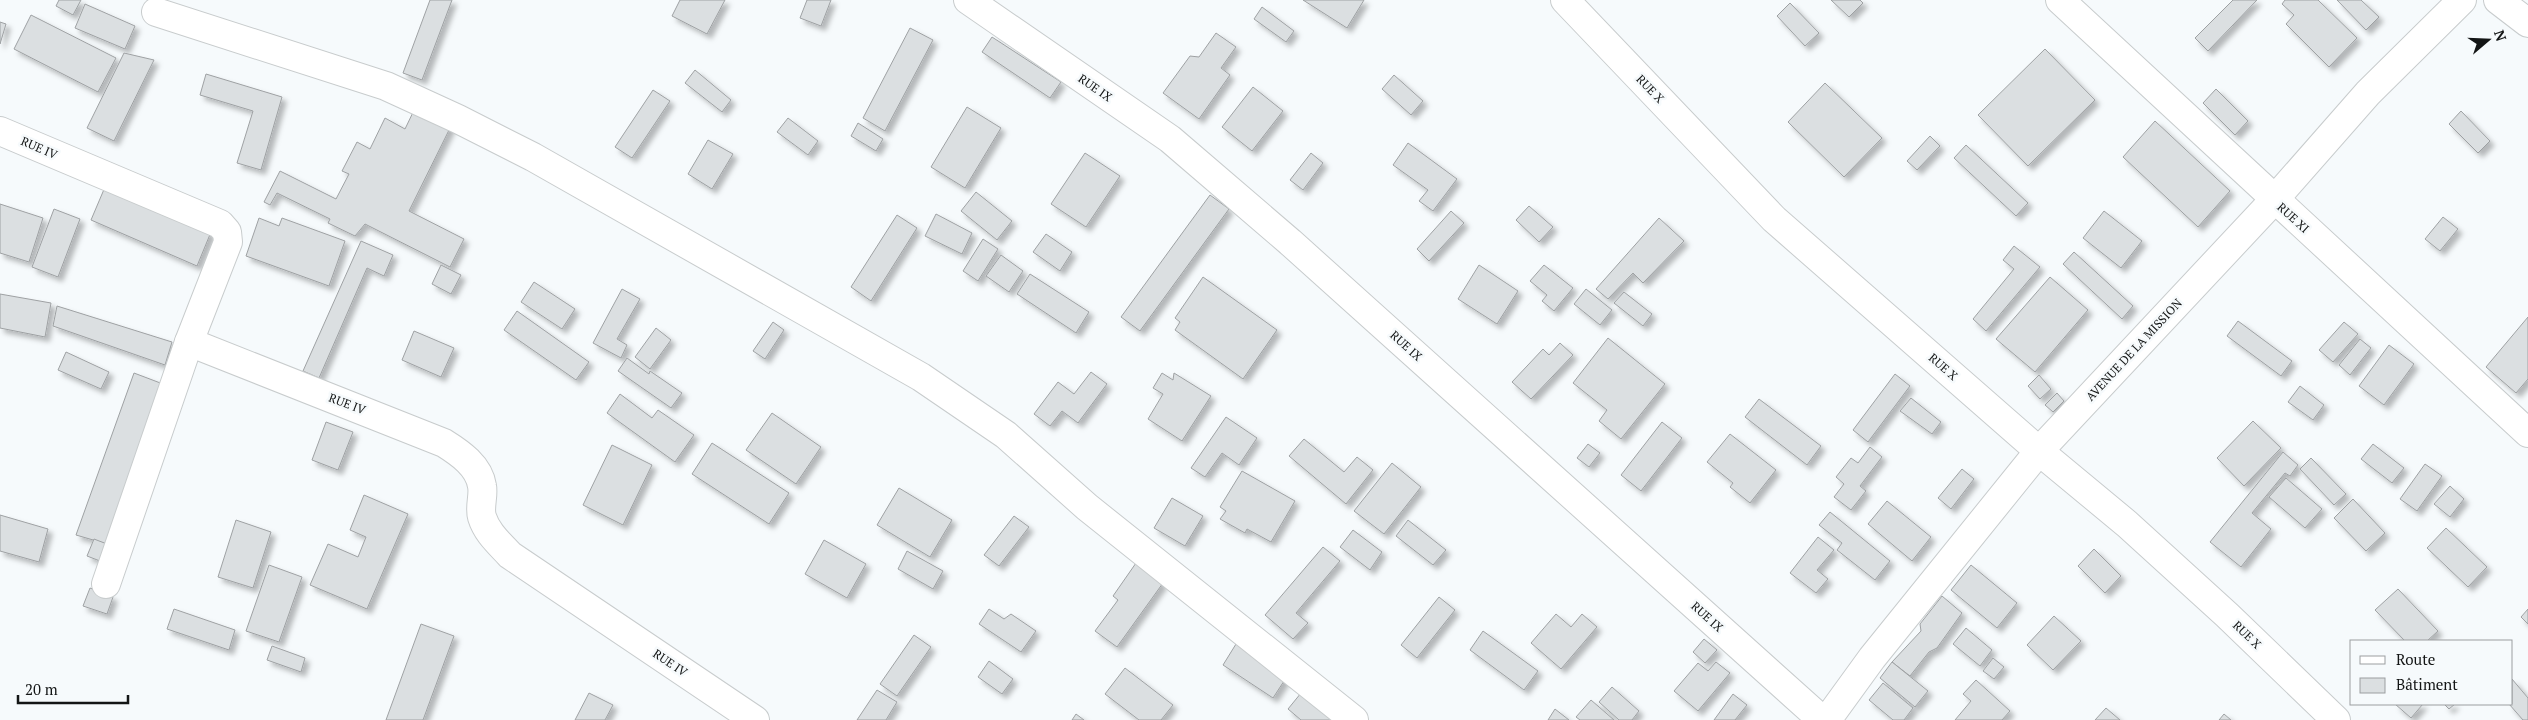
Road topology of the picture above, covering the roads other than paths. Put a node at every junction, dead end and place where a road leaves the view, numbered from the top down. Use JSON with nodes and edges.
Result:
{"nodes":[{"id":1,"x":968,"y":0,"type":"edge"},
{"id":2,"x":1564,"y":0,"type":"edge"},
{"id":3,"x":2060,"y":0,"type":"edge"},
{"id":4,"x":2462,"y":0,"type":"edge"},
{"id":5,"x":2498,"y":0,"type":"edge"},
{"id":6,"x":156,"y":12,"type":"dead end"},
{"id":7,"x":2528,"y":23,"type":"edge"},
{"id":8,"x":0,"y":131,"type":"edge"},
{"id":9,"x":2274,"y":200,"type":"junction"},
{"id":10,"x":189,"y":342,"type":"junction"},
{"id":11,"x":2528,"y":433,"type":"edge"},
{"id":12,"x":2039,"y":451,"type":"junction"},
{"id":13,"x":106,"y":584,"type":"dead end"},
{"id":14,"x":755,"y":720,"type":"edge"},
{"id":15,"x":1354,"y":720,"type":"edge"},
{"id":16,"x":1822,"y":720,"type":"edge"},
{"id":17,"x":1827,"y":720,"type":"edge"},
{"id":18,"x":2336,"y":720,"type":"edge"}],
"edges":[{"from":1,"to":16,"type":"street","name":"RUE IX"},
{"from":2,"to":12,"type":"street","name":"RUE X"},
{"from":3,"to":9,"type":"street","name":"RUE XI"},
{"from":4,"to":9,"type":"street","name":"AVENUE DE LA MISSION"},
{"from":5,"to":7,"type":"street"},
{"from":6,"to":15,"type":"street"},
{"from":8,"to":10,"type":"street","name":"RUE IV"},
{"from":9,"to":11,"type":"street","name":"RUE XI"},
{"from":9,"to":12,"type":"street","name":"AVENUE DE LA MISSION"},
{"from":10,"to":13,"type":"street"},
{"from":10,"to":14,"type":"street","name":"RUE IV"},
{"from":12,"to":17,"type":"street","name":"AVENUE DE LA MISSION"},
{"from":12,"to":18,"type":"street","name":"RUE X"}]}
